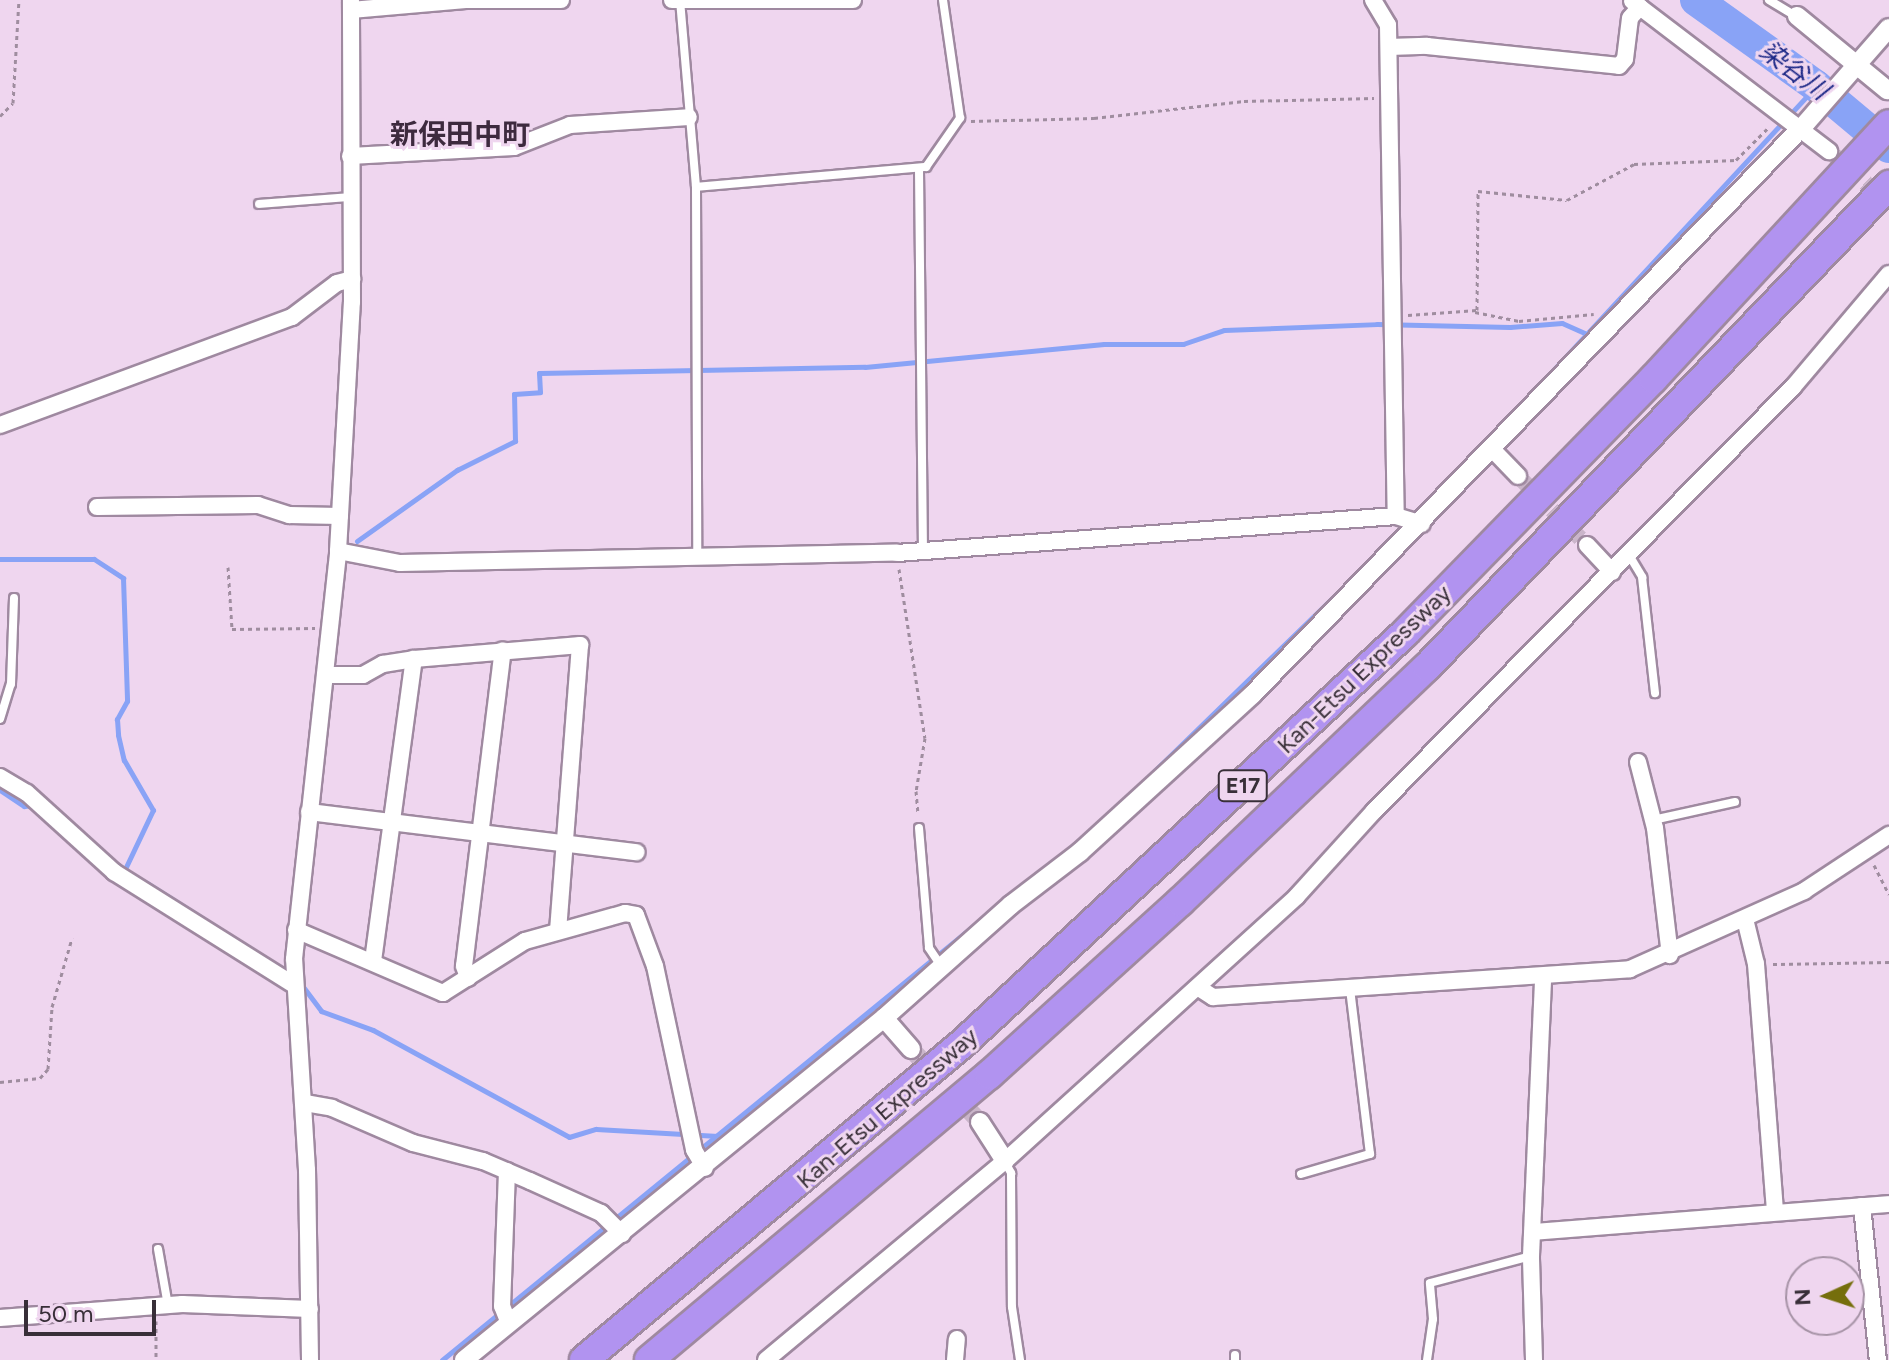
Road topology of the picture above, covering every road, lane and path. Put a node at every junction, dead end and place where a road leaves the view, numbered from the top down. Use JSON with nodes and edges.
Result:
{"nodes":[{"id":1,"x":19,"y":0,"type":"edge"},
{"id":2,"x":561,"y":0,"type":"edge"},
{"id":3,"x":678,"y":0,"type":"edge"},
{"id":4,"x":853,"y":0,"type":"edge"},
{"id":5,"x":943,"y":0,"type":"edge"},
{"id":6,"x":1373,"y":0,"type":"edge"},
{"id":7,"x":1769,"y":0,"type":"edge"},
{"id":8,"x":823,"y":1,"type":"edge"},
{"id":9,"x":1635,"y":3,"type":"edge"},
{"id":10,"x":351,"y":5,"type":"edge"},
{"id":11,"x":1796,"y":8,"type":"edge"},
{"id":12,"x":1889,"y":28,"type":"edge"},
{"id":13,"x":1389,"y":47,"type":"junction"},
{"id":14,"x":1856,"y":69,"type":"junction"},
{"id":15,"x":1887,"y":90,"type":"dead end"},
{"id":16,"x":1389,"y":98,"type":"junction"},
{"id":17,"x":1782,"y":113,"type":"junction"},
{"id":18,"x":0,"y":116,"type":"edge"},
{"id":19,"x":689,"y":117,"type":"junction"},
{"id":20,"x":960,"y":118,"type":"junction"},
{"id":21,"x":1889,"y":124,"type":"edge"},
{"id":22,"x":1803,"y":126,"type":"junction"},
{"id":23,"x":350,"y":156,"type":"junction"},
{"id":24,"x":1841,"y":156,"type":"junction"},
{"id":25,"x":919,"y":170,"type":"junction"},
{"id":26,"x":696,"y":187,"type":"junction"},
{"id":27,"x":1887,"y":187,"type":"edge"},
{"id":28,"x":351,"y":197,"type":"junction"},
{"id":29,"x":259,"y":204,"type":"dead end"},
{"id":30,"x":1889,"y":274,"type":"edge"},
{"id":31,"x":352,"y":279,"type":"junction"},
{"id":32,"x":1475,"y":312,"type":"junction"},
{"id":33,"x":1594,"y":314,"type":"dead end"},
{"id":34,"x":1392,"y":315,"type":"junction"},
{"id":35,"x":0,"y":425,"type":"edge"},
{"id":36,"x":1493,"y":450,"type":"junction"},
{"id":37,"x":1518,"y":476,"type":"tunnel mouth"},
{"id":38,"x":97,"y":507,"type":"dead end"},
{"id":39,"x":340,"y":516,"type":"junction"},
{"id":40,"x":1396,"y":516,"type":"junction"},
{"id":41,"x":1422,"y":524,"type":"junction"},
{"id":42,"x":1587,"y":545,"type":"tunnel mouth"},
{"id":43,"x":923,"y":547,"type":"junction"},
{"id":44,"x":338,"y":551,"type":"junction"},
{"id":45,"x":897,"y":553,"type":"junction"},
{"id":46,"x":697,"y":555,"type":"junction"},
{"id":47,"x":1629,"y":555,"type":"junction"},
{"id":48,"x":228,"y":567,"type":"dead end"},
{"id":49,"x":1612,"y":572,"type":"junction"},
{"id":50,"x":14,"y":598,"type":"dead end"},
{"id":51,"x":331,"y":628,"type":"junction"},
{"id":52,"x":503,"y":650,"type":"junction"},
{"id":53,"x":414,"y":659,"type":"junction"},
{"id":54,"x":325,"y":675,"type":"junction"},
{"id":55,"x":1655,"y":693,"type":"dead end"},
{"id":56,"x":0,"y":719,"type":"edge"},
{"id":57,"x":1638,"y":762,"type":"dead end"},
{"id":58,"x":0,"y":777,"type":"edge"},
{"id":59,"x":1735,"y":802,"type":"dead end"},
{"id":60,"x":309,"y":812,"type":"junction"},
{"id":61,"x":1653,"y":820,"type":"junction"},
{"id":62,"x":394,"y":821,"type":"junction"},
{"id":63,"x":919,"y":828,"type":"joint"},
{"id":64,"x":481,"y":834,"type":"junction"},
{"id":65,"x":1889,"y":835,"type":"edge"},
{"id":66,"x":567,"y":844,"type":"junction"},
{"id":67,"x":637,"y":852,"type":"dead end"},
{"id":68,"x":1867,"y":852,"type":"junction"},
{"id":69,"x":1889,"y":894,"type":"edge"},
{"id":70,"x":1745,"y":919,"type":"junction"},
{"id":71,"x":296,"y":930,"type":"junction"},
{"id":72,"x":558,"y":930,"type":"junction"},
{"id":73,"x":72,"y":938,"type":"dead end"},
{"id":74,"x":1670,"y":955,"type":"junction"},
{"id":75,"x":373,"y":961,"type":"junction"},
{"id":76,"x":1889,"y":962,"type":"edge"},
{"id":77,"x":1756,"y":964,"type":"junction"},
{"id":78,"x":941,"y":966,"type":"junction"},
{"id":79,"x":1543,"y":977,"type":"junction"},
{"id":80,"x":468,"y":978,"type":"junction"},
{"id":81,"x":294,"y":985,"type":"junction"},
{"id":82,"x":1349,"y":986,"type":"junction"},
{"id":83,"x":1199,"y":988,"type":"junction"},
{"id":84,"x":884,"y":1018,"type":"junction"},
{"id":85,"x":911,"y":1049,"type":"tunnel mouth"},
{"id":86,"x":0,"y":1082,"type":"edge"},
{"id":87,"x":305,"y":1103,"type":"junction"},
{"id":88,"x":980,"y":1122,"type":"tunnel mouth"},
{"id":89,"x":1005,"y":1161,"type":"junction"},
{"id":90,"x":705,"y":1168,"type":"junction"},
{"id":91,"x":507,"y":1171,"type":"junction"},
{"id":92,"x":1301,"y":1174,"type":"dead end"},
{"id":93,"x":1889,"y":1204,"type":"edge"},
{"id":94,"x":1862,"y":1206,"type":"junction"},
{"id":95,"x":1775,"y":1211,"type":"junction"},
{"id":96,"x":1533,"y":1232,"type":"junction"},
{"id":97,"x":622,"y":1234,"type":"junction"},
{"id":98,"x":158,"y":1249,"type":"dead end"},
{"id":99,"x":1531,"y":1256,"type":"junction"},
{"id":100,"x":162,"y":1308,"type":"junction"},
{"id":101,"x":310,"y":1309,"type":"junction"},
{"id":102,"x":0,"y":1318,"type":"edge"},
{"id":103,"x":509,"y":1323,"type":"junction"},
{"id":104,"x":957,"y":1339,"type":"dead end"},
{"id":105,"x":156,"y":1360,"type":"edge"},
{"id":106,"x":310,"y":1360,"type":"edge"},
{"id":107,"x":464,"y":1360,"type":"edge"},
{"id":108,"x":584,"y":1360,"type":"edge"},
{"id":109,"x":649,"y":1360,"type":"edge"},
{"id":110,"x":766,"y":1360,"type":"edge"},
{"id":111,"x":955,"y":1360,"type":"edge"},
{"id":112,"x":1020,"y":1360,"type":"edge"},
{"id":113,"x":1427,"y":1360,"type":"edge"},
{"id":114,"x":1534,"y":1360,"type":"edge"},
{"id":115,"x":1878,"y":1360,"type":"edge"}],
"edges":[{"from":1,"to":18,"type":"path"},
{"from":2,"to":10,"type":"street"},
{"from":3,"to":8,"type":"street"},
{"from":3,"to":19,"type":"lane"},
{"from":4,"to":8,"type":"street"},
{"from":5,"to":20,"type":"lane"},
{"from":6,"to":13,"type":"street"},
{"from":7,"to":11,"type":"lane"},
{"from":9,"to":13,"type":"street"},
{"from":9,"to":17,"type":"street"},
{"from":10,"to":23,"type":"street"},
{"from":11,"to":14,"type":"street"},
{"from":12,"to":14,"type":"street"},
{"from":13,"to":16,"type":"street"},
{"from":14,"to":15,"type":"street"},
{"from":14,"to":22,"type":"street"},
{"from":16,"to":20,"type":"path"},
{"from":16,"to":34,"type":"street"},
{"from":17,"to":22,"type":"street"},
{"from":17,"to":32,"type":"path"},
{"from":19,"to":23,"type":"street"},
{"from":19,"to":26,"type":"lane"},
{"from":20,"to":25,"type":"lane"},
{"from":21,"to":24,"type":"highway","number":"E17"},
{"from":22,"to":24,"type":"street"},
{"from":22,"to":36,"type":"street"},
{"from":23,"to":28,"type":"street"},
{"from":24,"to":108,"type":"highway","name":"Kan-Etsu Expressway","number":"E17"},
{"from":25,"to":26,"type":"lane"},
{"from":25,"to":43,"type":"lane"},
{"from":26,"to":46,"type":"lane"},
{"from":27,"to":109,"type":"highway","name":"Kan-Etsu Expressway","number":"E17"},
{"from":28,"to":29,"type":"lane"},
{"from":28,"to":31,"type":"street"},
{"from":30,"to":47,"type":"street"},
{"from":31,"to":35,"type":"street"},
{"from":31,"to":39,"type":"street"},
{"from":32,"to":33,"type":"path"},
{"from":32,"to":34,"type":"path"},
{"from":34,"to":40,"type":"street"},
{"from":36,"to":37,"type":"street"},
{"from":36,"to":41,"type":"street"},
{"from":38,"to":39,"type":"street"},
{"from":39,"to":44,"type":"street"},
{"from":40,"to":41,"type":"street"},
{"from":40,"to":43,"type":"street"},
{"from":41,"to":78,"type":"street"},
{"from":42,"to":49,"type":"street"},
{"from":43,"to":45,"type":"street"},
{"from":44,"to":46,"type":"street"},
{"from":44,"to":51,"type":"street"},
{"from":45,"to":46,"type":"street"},
{"from":45,"to":63,"type":"path"},
{"from":47,"to":49,"type":"street"},
{"from":47,"to":55,"type":"lane"},
{"from":48,"to":51,"type":"path"},
{"from":49,"to":83,"type":"street"},
{"from":50,"to":56,"type":"lane"},
{"from":51,"to":54,"type":"street"},
{"from":52,"to":53,"type":"street"},
{"from":52,"to":64,"type":"street"},
{"from":52,"to":66,"type":"street"},
{"from":53,"to":54,"type":"street"},
{"from":53,"to":62,"type":"street"},
{"from":54,"to":60,"type":"street"},
{"from":57,"to":61,"type":"street"},
{"from":58,"to":81,"type":"street"},
{"from":59,"to":61,"type":"lane"},
{"from":60,"to":62,"type":"street"},
{"from":60,"to":71,"type":"street"},
{"from":61,"to":74,"type":"street"},
{"from":62,"to":64,"type":"street"},
{"from":62,"to":75,"type":"street"},
{"from":63,"to":78,"type":"lane"},
{"from":64,"to":66,"type":"street"},
{"from":64,"to":80,"type":"street"},
{"from":65,"to":68,"type":"street"},
{"from":66,"to":67,"type":"street"},
{"from":66,"to":72,"type":"street"},
{"from":68,"to":69,"type":"path"},
{"from":68,"to":70,"type":"street"},
{"from":70,"to":74,"type":"street"},
{"from":70,"to":77,"type":"street"},
{"from":71,"to":75,"type":"street"},
{"from":71,"to":81,"type":"street"},
{"from":72,"to":80,"type":"street"},
{"from":72,"to":90,"type":"street"},
{"from":73,"to":86,"type":"path"},
{"from":74,"to":79,"type":"street"},
{"from":75,"to":80,"type":"street"},
{"from":76,"to":77,"type":"path"},
{"from":77,"to":95,"type":"street"},
{"from":78,"to":84,"type":"street"},
{"from":79,"to":82,"type":"street"},
{"from":79,"to":96,"type":"street"},
{"from":81,"to":87,"type":"street"},
{"from":82,"to":83,"type":"street"},
{"from":82,"to":92,"type":"lane"},
{"from":83,"to":89,"type":"street"},
{"from":84,"to":85,"type":"street"},
{"from":84,"to":90,"type":"street"},
{"from":87,"to":91,"type":"street"},
{"from":87,"to":101,"type":"street"},
{"from":88,"to":89,"type":"street"},
{"from":89,"to":110,"type":"street"},
{"from":89,"to":112,"type":"lane"},
{"from":90,"to":97,"type":"street"},
{"from":91,"to":97,"type":"street"},
{"from":91,"to":103,"type":"street"},
{"from":93,"to":94,"type":"street"},
{"from":94,"to":95,"type":"street"},
{"from":94,"to":115,"type":"street"},
{"from":95,"to":96,"type":"street"},
{"from":96,"to":99,"type":"street"},
{"from":97,"to":103,"type":"street"},
{"from":98,"to":100,"type":"lane"},
{"from":99,"to":113,"type":"lane"},
{"from":99,"to":114,"type":"street"},
{"from":100,"to":101,"type":"street"},
{"from":100,"to":102,"type":"street"},
{"from":100,"to":105,"type":"path"},
{"from":101,"to":106,"type":"street"},
{"from":103,"to":107,"type":"street"},
{"from":104,"to":111,"type":"street"}]}
